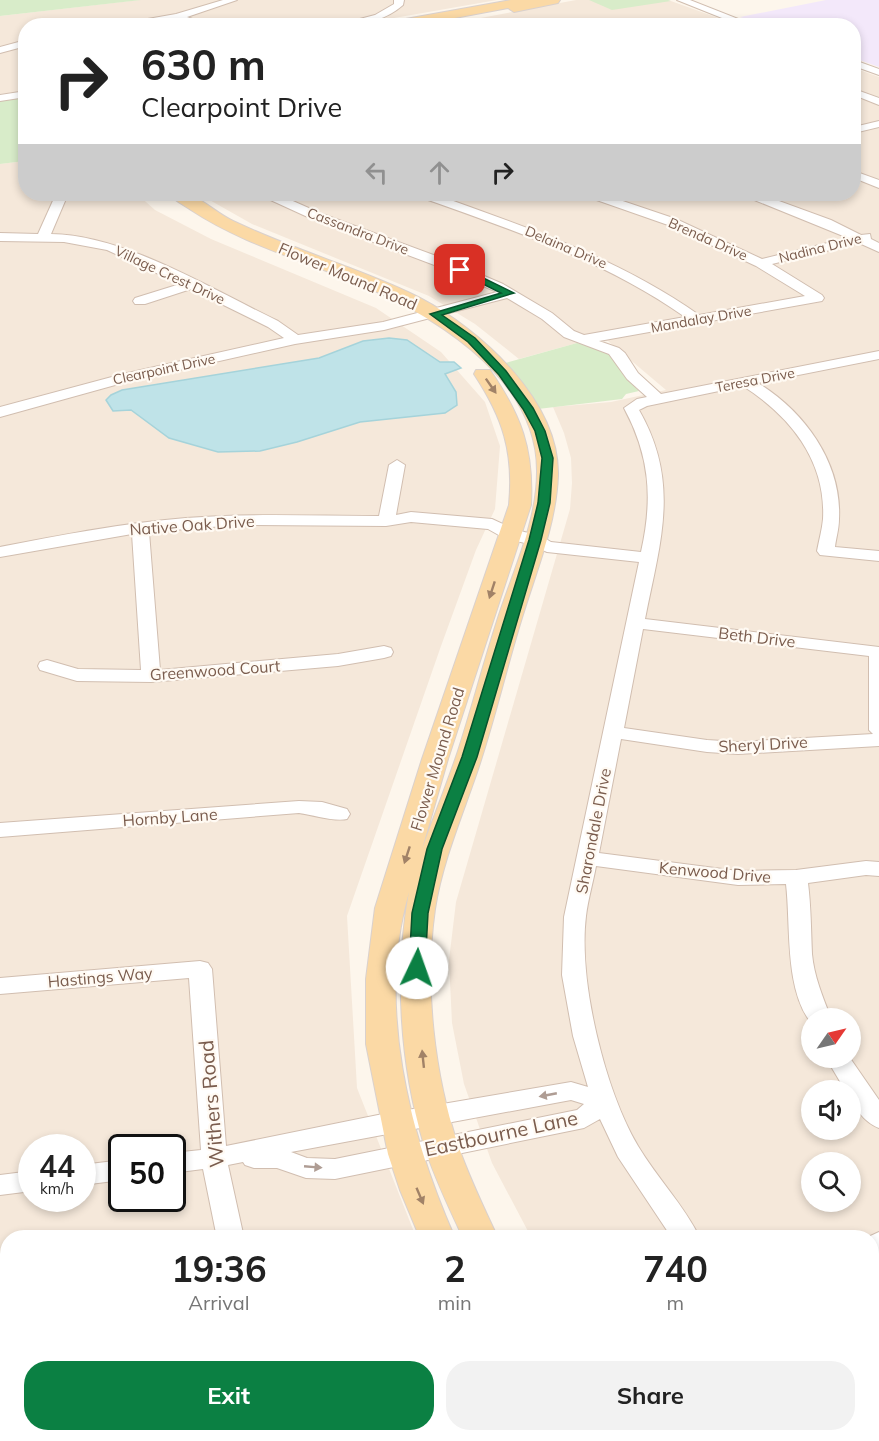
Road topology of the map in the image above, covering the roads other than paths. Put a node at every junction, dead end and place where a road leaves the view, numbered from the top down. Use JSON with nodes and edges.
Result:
{"nodes":[{"id":1,"x":232,"y":0,"type":"edge"},
{"id":2,"x":399,"y":0,"type":"edge"},
{"id":3,"x":530,"y":0,"type":"edge"},
{"id":4,"x":554,"y":0,"type":"edge"},
{"id":5,"x":682,"y":0,"type":"edge"},
{"id":6,"x":177,"y":17,"type":"junction"},
{"id":7,"x":167,"y":18,"type":"edge"},
{"id":8,"x":180,"y":18,"type":"edge"},
{"id":9,"x":373,"y":18,"type":"edge"},
{"id":10,"x":432,"y":18,"type":"edge"},
{"id":11,"x":458,"y":18,"type":"edge"},
{"id":12,"x":730,"y":18,"type":"edge"},
{"id":13,"x":18,"y":45,"type":"edge"},
{"id":14,"x":2,"y":49,"type":"edge"},
{"id":15,"x":18,"y":56,"type":"edge"},
{"id":16,"x":861,"y":66,"type":"edge"},
{"id":17,"x":879,"y":72,"type":"edge"},
{"id":18,"x":18,"y":95,"type":"edge"},
{"id":19,"x":861,"y":95,"type":"edge"},
{"id":20,"x":0,"y":98,"type":"edge"},
{"id":21,"x":879,"y":102,"type":"edge"},
{"id":22,"x":879,"y":124,"type":"edge"},
{"id":23,"x":861,"y":128,"type":"edge"},
{"id":24,"x":879,"y":175,"type":"edge"},
{"id":25,"x":861,"y":176,"type":"edge"},
{"id":26,"x":861,"y":177,"type":"edge"},
{"id":27,"x":879,"y":184,"type":"edge"},
{"id":28,"x":59,"y":201,"type":"edge"},
{"id":29,"x":167,"y":201,"type":"edge"},
{"id":30,"x":188,"y":201,"type":"edge"},
{"id":31,"x":283,"y":201,"type":"edge"},
{"id":32,"x":444,"y":201,"type":"edge"},
{"id":33,"x":612,"y":201,"type":"edge"},
{"id":34,"x":768,"y":201,"type":"edge"},
{"id":35,"x":879,"y":233,"type":"edge"},
{"id":36,"x":0,"y":237,"type":"edge"},
{"id":37,"x":43,"y":237,"type":"junction"},
{"id":38,"x":861,"y":238,"type":"junction"},
{"id":39,"x":879,"y":248,"type":"edge"},
{"id":40,"x":760,"y":262,"type":"junction"},
{"id":41,"x":192,"y":284,"type":"junction"},
{"id":42,"x":504,"y":290,"type":"junction"},
{"id":43,"x":817,"y":297,"type":"joint"},
{"id":44,"x":140,"y":301,"type":"dead end"},
{"id":45,"x":420,"y":313,"type":"junction"},
{"id":46,"x":698,"y":320,"type":"junction"},
{"id":47,"x":584,"y":339,"type":"junction"},
{"id":48,"x":295,"y":340,"type":"junction"},
{"id":49,"x":877,"y":357,"type":"edge"},
{"id":50,"x":746,"y":382,"type":"junction"},
{"id":51,"x":658,"y":399,"type":"junction"},
{"id":52,"x":631,"y":408,"type":"joint"},
{"id":53,"x":0,"y":412,"type":"edge"},
{"id":54,"x":396,"y":465,"type":"dead end"},
{"id":55,"x":386,"y":522,"type":"junction"},
{"id":56,"x":141,"y":528,"type":"junction"},
{"id":57,"x":523,"y":537,"type":"junction"},
{"id":58,"x":0,"y":552,"type":"edge"},
{"id":59,"x":879,"y":556,"type":"edge"},
{"id":60,"x":650,"y":558,"type":"junction"},
{"id":61,"x":636,"y":622,"type":"junction"},
{"id":62,"x":384,"y":652,"type":"dead end"},
{"id":63,"x":878,"y":652,"type":"edge"},
{"id":64,"x":47,"y":666,"type":"dead end"},
{"id":65,"x":151,"y":676,"type":"junction"},
{"id":66,"x":879,"y":730,"type":"edge"},
{"id":67,"x":613,"y":732,"type":"junction"},
{"id":68,"x":879,"y":740,"type":"edge"},
{"id":69,"x":340,"y":814,"type":"dead end"},
{"id":70,"x":0,"y":830,"type":"edge"},
{"id":71,"x":586,"y":858,"type":"junction"},
{"id":72,"x":879,"y":869,"type":"edge"},
{"id":73,"x":796,"y":877,"type":"junction"},
{"id":74,"x":200,"y":969,"type":"joint"},
{"id":75,"x":0,"y":986,"type":"edge"},
{"id":76,"x":815,"y":1008,"type":"edge"},
{"id":77,"x":844,"y":1068,"type":"edge"},
{"id":78,"x":605,"y":1101,"type":"junction"},
{"id":79,"x":879,"y":1118,"type":"edge"},
{"id":80,"x":439,"y":1131,"type":"junction"},
{"id":81,"x":402,"y":1138,"type":"junction"},
{"id":82,"x":214,"y":1158,"type":"junction"},
{"id":83,"x":186,"y":1162,"type":"edge"},
{"id":84,"x":18,"y":1183,"type":"edge"},
{"id":85,"x":0,"y":1185,"type":"edge"},
{"id":86,"x":229,"y":1230,"type":"edge"},
{"id":87,"x":434,"y":1230,"type":"edge"},
{"id":88,"x":477,"y":1230,"type":"edge"},
{"id":89,"x":682,"y":1230,"type":"edge"}],
"edges":[{"from":1,"to":6,"type":"street"},
{"from":2,"to":9,"type":"street"},
{"from":3,"to":10,"type":"main road"},
{"from":4,"to":11,"type":"main road"},
{"from":5,"to":12,"type":"street"},
{"from":6,"to":7,"type":"street"},
{"from":6,"to":8,"type":"street"},
{"from":13,"to":14,"type":"street"},
{"from":14,"to":15,"type":"street"},
{"from":16,"to":17,"type":"street"},
{"from":18,"to":20,"type":"street"},
{"from":19,"to":21,"type":"street"},
{"from":22,"to":23,"type":"street"},
{"from":24,"to":25,"type":"street"},
{"from":26,"to":27,"type":"street"},
{"from":28,"to":37,"type":"street"},
{"from":29,"to":45,"type":"main road","name":"Flower Mound Road"},
{"from":30,"to":45,"type":"main road","name":"Flower Mound Road"},
{"from":31,"to":42,"type":"street","name":"Cassandra Drive"},
{"from":32,"to":46,"type":"street","name":"Delaina Drive"},
{"from":33,"to":40,"type":"street","name":"Brenda Drive"},
{"from":34,"to":38,"type":"street"},
{"from":35,"to":38,"type":"street","name":"Nadina Drive"},
{"from":36,"to":37,"type":"street","name":"Village Crest Drive"},
{"from":37,"to":41,"type":"street","name":"Village Crest Drive"},
{"from":38,"to":39,"type":"street"},
{"from":38,"to":40,"type":"street","name":"Nadina Drive"},
{"from":40,"to":43,"type":"street","name":"Brenda Drive"},
{"from":41,"to":44,"type":"street"},
{"from":41,"to":48,"type":"street","name":"Village Crest Drive"},
{"from":42,"to":45,"type":"street","name":"Clearpoint Drive"},
{"from":42,"to":47,"type":"street","name":"Cassandra Drive"},
{"from":43,"to":46,"type":"street","name":"Mandalay Drive"},
{"from":45,"to":48,"type":"street","name":"Clearpoint Drive"},
{"from":45,"to":57,"type":"main road","name":"Flower Mound Road"},
{"from":46,"to":47,"type":"street","name":"Mandalay Drive"},
{"from":47,"to":51,"type":"street","name":"Cassandra Drive"},
{"from":48,"to":53,"type":"street","name":"Clearpoint Drive"},
{"from":49,"to":50,"type":"street","name":"Teresa Drive"},
{"from":50,"to":51,"type":"street","name":"Teresa Drive"},
{"from":50,"to":59,"type":"street"},
{"from":51,"to":52,"type":"street","name":"Teresa Drive"},
{"from":52,"to":60,"type":"street","name":"Sharondale Drive"},
{"from":54,"to":55,"type":"street"},
{"from":55,"to":56,"type":"street","name":"Native Oak Drive"},
{"from":55,"to":57,"type":"street","name":"Native Oak Drive"},
{"from":56,"to":58,"type":"street","name":"Native Oak Drive"},
{"from":56,"to":65,"type":"street"},
{"from":57,"to":60,"type":"street","name":"Native Oak Drive"},
{"from":80,"to":57,"type":"main road","name":"Flower Mound Road","one_way":true},
{"from":57,"to":81,"type":"main road","name":"Flower Mound Road","one_way":true},
{"from":60,"to":61,"type":"street","name":"Sharondale Drive"},
{"from":61,"to":63,"type":"street","name":"Beth Drive"},
{"from":61,"to":67,"type":"street","name":"Sharondale Drive"},
{"from":62,"to":65,"type":"street","name":"Greenwood Court"},
{"from":63,"to":66,"type":"street"},
{"from":64,"to":65,"type":"street","name":"Greenwood Court"},
{"from":67,"to":68,"type":"street","name":"Sheryl Drive"},
{"from":67,"to":71,"type":"street","name":"Sharondale Drive"},
{"from":69,"to":70,"type":"street","name":"Hornby Lane"},
{"from":71,"to":73,"type":"street","name":"Kenwood Drive"},
{"from":71,"to":78,"type":"street","name":"Sharondale Drive"},
{"from":72,"to":73,"type":"street","name":"Kenwood Drive"},
{"from":73,"to":76,"type":"street"},
{"from":74,"to":75,"type":"street","name":"Hastings Way"},
{"from":74,"to":82,"type":"street","name":"Withers Road"},
{"from":77,"to":79,"type":"street"},
{"from":78,"to":80,"type":"street","name":"Eastbourne Lane"},
{"from":78,"to":89,"type":"street","name":"Sharondale Drive"},
{"from":80,"to":81,"type":"street","name":"Eastbourne Lane"},
{"from":80,"to":88,"type":"main road","name":"Flower Mound Road"},
{"from":81,"to":82,"type":"street","name":"Eastbourne Lane"},
{"from":82,"to":81,"type":"street","name":"Eastbourne Lane","one_way":true},
{"from":81,"to":87,"type":"main road","name":"Flower Mound Road","one_way":true},
{"from":82,"to":83,"type":"street","name":"Eastbourne Lane"},
{"from":82,"to":86,"type":"street","name":"Withers Road"},
{"from":84,"to":85,"type":"street"}]}
